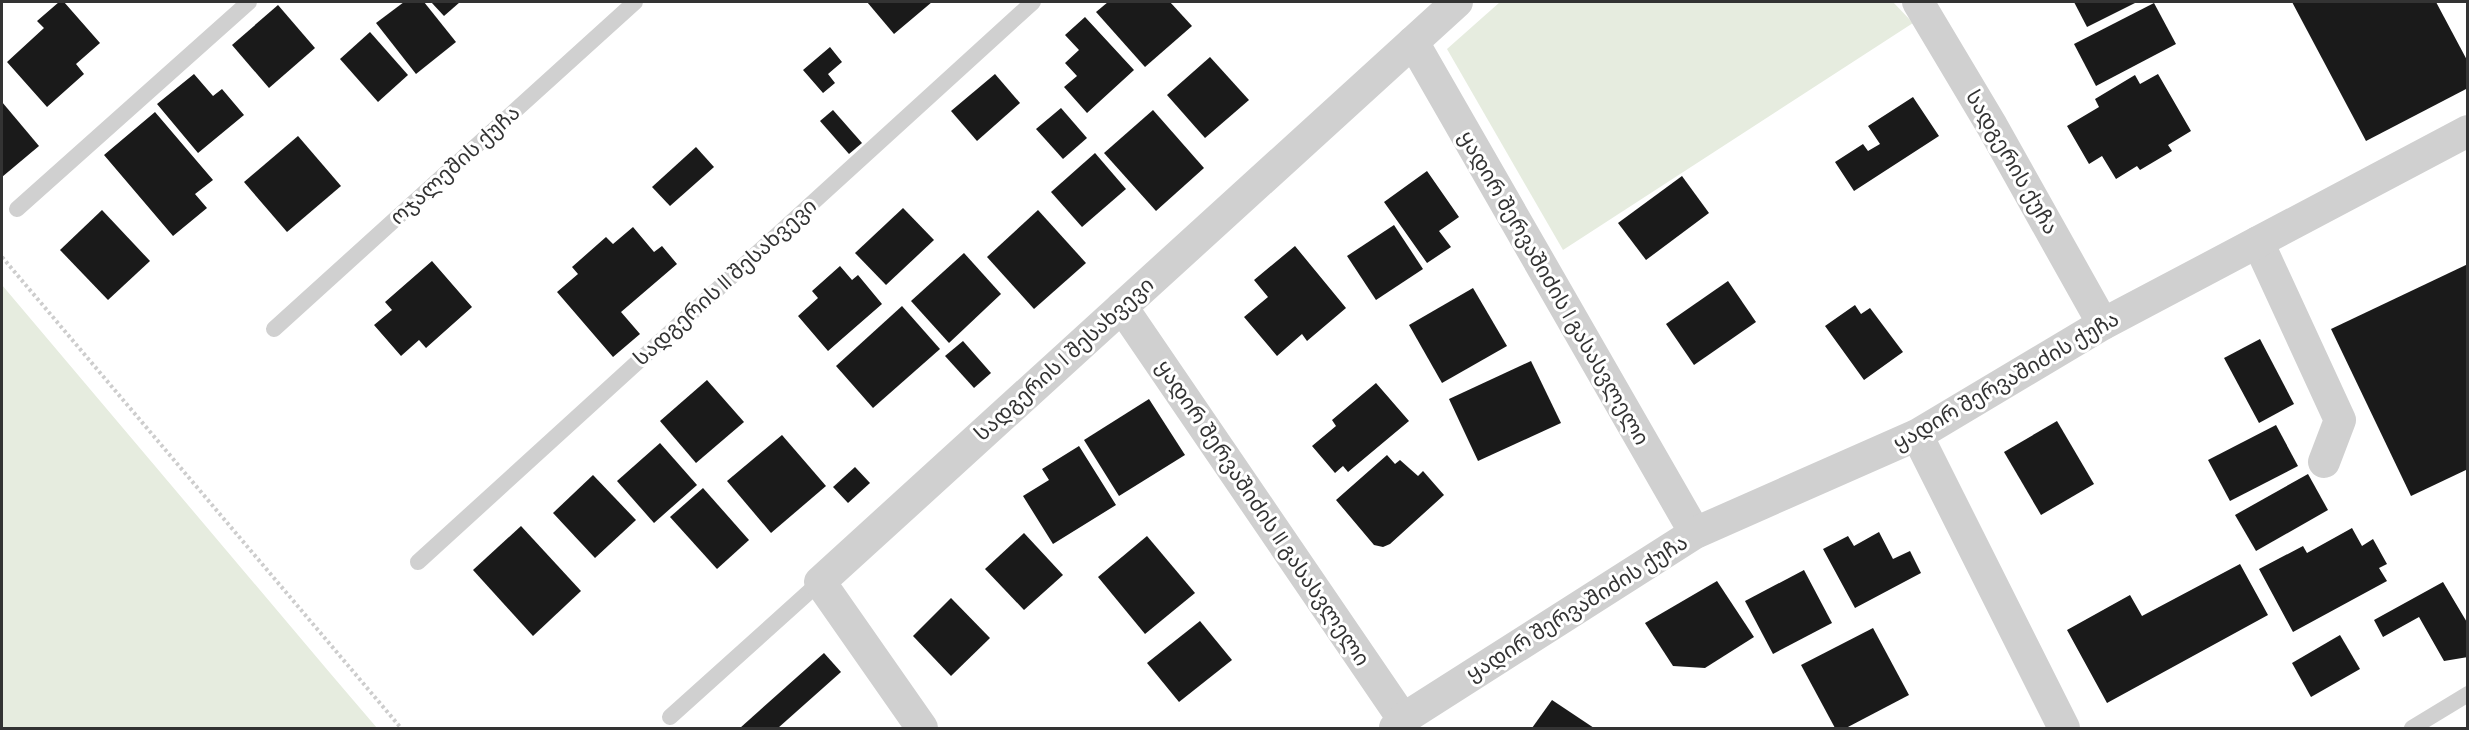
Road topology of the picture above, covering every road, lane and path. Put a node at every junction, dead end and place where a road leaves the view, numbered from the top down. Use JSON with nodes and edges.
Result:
{"nodes":[{"id":1,"x":249,"y":2,"type":"edge"},
{"id":2,"x":635,"y":2,"type":"edge"},
{"id":3,"x":1033,"y":2,"type":"edge"},
{"id":4,"x":1457,"y":2,"type":"edge"},
{"id":5,"x":1918,"y":2,"type":"edge"},
{"id":6,"x":1413,"y":42,"type":"junction"},
{"id":7,"x":2468,"y":131,"type":"edge"},
{"id":8,"x":16,"y":209,"type":"dead end"},
{"id":9,"x":2258,"y":242,"type":"junction"},
{"id":10,"x":2,"y":257,"type":"edge"},
{"id":11,"x":1122,"y":307,"type":"junction"},
{"id":12,"x":2103,"y":324,"type":"junction"},
{"id":13,"x":274,"y":329,"type":"dead end"},
{"id":14,"x":1917,"y":435,"type":"junction"},
{"id":15,"x":2324,"y":462,"type":"dead end"},
{"id":16,"x":1695,"y":534,"type":"junction"},
{"id":17,"x":418,"y":562,"type":"dead end"},
{"id":18,"x":820,"y":582,"type":"junction"},
{"id":19,"x":2468,"y":694,"type":"edge"},
{"id":20,"x":670,"y":717,"type":"dead end"},
{"id":21,"x":1399,"y":724,"type":"edge"},
{"id":22,"x":401,"y":729,"type":"edge"},
{"id":23,"x":922,"y":729,"type":"edge"},
{"id":24,"x":2064,"y":729,"type":"edge"},
{"id":25,"x":2412,"y":729,"type":"edge"}],
"edges":[{"from":1,"to":8,"type":"lane"},
{"from":2,"to":13,"type":"lane","name":"ოჯალეშის ქუჩა"},
{"from":3,"to":17,"type":"lane","name":"სადგერის II შესახვევი"},
{"from":4,"to":6,"type":"street","name":"სადგერის I შესახვევი"},
{"from":5,"to":12,"type":"street","name":"სადგერის ქუჩა"},
{"from":6,"to":11,"type":"street","name":"სადგერის I შესახვევი"},
{"from":6,"to":16,"type":"street","name":"ყადირ შერვაშიძის I გასასვლელი"},
{"from":7,"to":9,"type":"street","name":"ყადირ შერვაშიძის ქუჩა"},
{"from":9,"to":12,"type":"street","name":"ყადირ შერვაშიძის ქუჩა"},
{"from":9,"to":15,"type":"street"},
{"from":10,"to":22,"type":"path"},
{"from":11,"to":18,"type":"street","name":"სადგერის I შესახვევი"},
{"from":11,"to":21,"type":"street","name":"ყადირ შერვაშიძის II გასასვლელი"},
{"from":12,"to":14,"type":"street","name":"ყადირ შერვაშიძის ქუჩა"},
{"from":14,"to":16,"type":"street","name":"ყადირ შერვაშიძის ქუჩა"},
{"from":14,"to":24,"type":"street"},
{"from":16,"to":21,"type":"street","name":"ყადირ შერვაშიძის ქუჩა"},
{"from":18,"to":20,"type":"lane","name":"სადგერის I შესახვევი"},
{"from":18,"to":23,"type":"street"},
{"from":19,"to":25,"type":"lane"}]}
